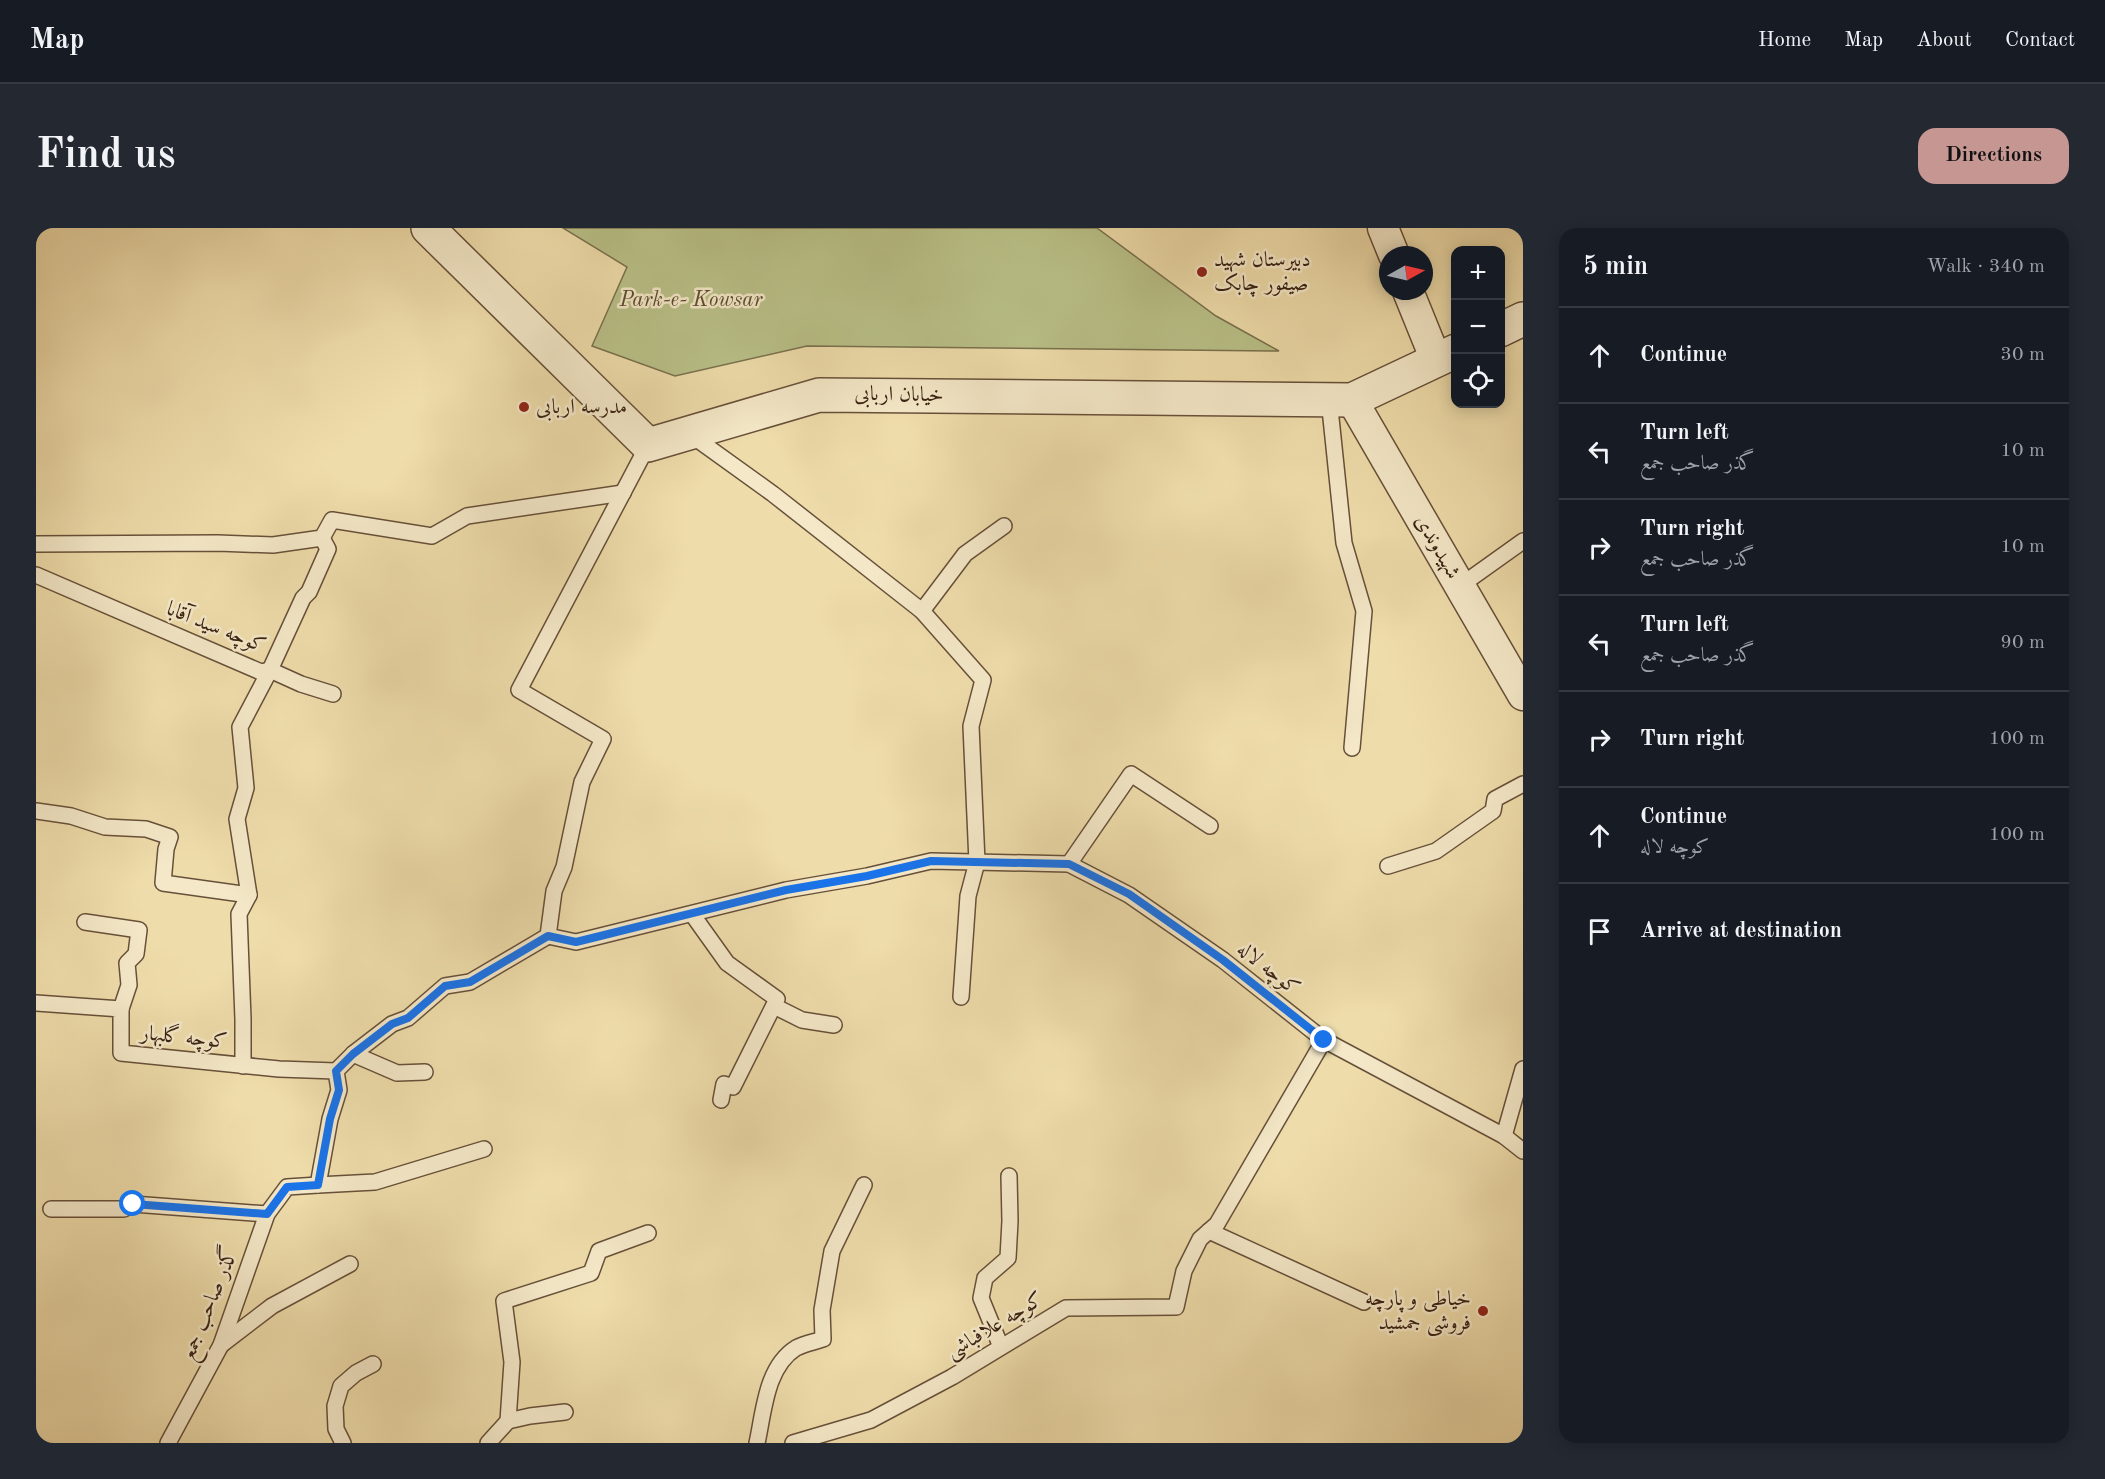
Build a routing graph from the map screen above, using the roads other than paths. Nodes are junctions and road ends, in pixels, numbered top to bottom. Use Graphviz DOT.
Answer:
graph roads {
  1 [pos="428,228"];
  2 [pos="1383,228"];
  3 [pos="1390,246"];
  4 [pos="1413,300"];
  5 [pos="1523,319"];
  6 [pos="1505,328"];
  7 [pos="1446,355"];
  8 [pos="1340,399"];
  9 [pos="688,433"];
  10 [pos="648,445"];
  11 [pos="623,493"];
  12 [pos="1004,526"];
  13 [pos="322,538"];
  14 [pos="1523,541"];
  15 [pos="36,544"];
  16 [pos="36,575"];
  17 [pos="1460,586"];
  18 [pos="922,611"];
  19 [pos="270,670"];
  20 [pos="333,694"];
  21 [pos="1523,695"];
  22 [pos="1352,748"];
  23 [pos="1523,784"];
  24 [pos="36,811"];
  25 [pos="1210,826"];
  26 [pos="977,862"];
  27 [pos="1069,864"];
  28 [pos="1388,866"];
  29 [pos="249,895"];
  30 [pos="692,914"];
  31 [pos="85,922"];
  32 [pos="548,936"];
  33 [pos="961,998"];
  34 [pos="36,1003"];
  35 [pos="774,1006"];
  36 [pos="121,1009"];
  37 [pos="834,1025"];
  38 [pos="1324,1040"];
  39 [pos="353,1054"];
  40 [pos="243,1066"];
  41 [pos="1523,1069"];
  42 [pos="336,1071"];
  43 [pos="425,1072"];
  44 [pos="721,1100"];
  45 [pos="1504,1136"];
  46 [pos="484,1149"];
  47 [pos="1523,1151"];
  48 [pos="1009,1176"];
  49 [pos="318,1185"];
  50 [pos="864,1185"];
  51 [pos="51,1209"];
  52 [pos="267,1214"];
  53 [pos="1209,1231"];
  54 [pos="648,1233"];
  55 [pos="350,1264"];
  56 [pos="1364,1302"];
  57 [pos="221,1345"];
  58 [pos="1000,1347"];
  59 [pos="373,1364"];
  60 [pos="565,1412"];
  61 [pos="508,1421"];
  62 [pos="168,1443"];
  63 [pos="343,1443"];
  64 [pos="489,1443"];
  65 [pos="757,1443"];
  66 [pos="793,1443"];
  1 -- 10 [label="street"];
  2 -- 3 [label="street"];
  4 -- 7 [label="street"];
  5 -- 6 [label="street"];
  7 -- 8 [label="street, خیابان اربابی"];
  8 -- 9 [label="street, خیابان اربابی"];
  8 -- 17 [label="street, شهیدوندی"];
  8 -- 22 [label="lane"];
  9 -- 10 [label="street, خیابان اربابی"];
  9 -- 18 [label="lane"];
  10 -- 11 [label="lane"];
  11 -- 13 [label="lane"];
  11 -- 32 [label="lane"];
  12 -- 18 [label="lane"];
  13 -- 15 [label="lane"];
  13 -- 19 [label="lane"];
  14 -- 17 [label="lane"];
  16 -- 19 [label="lane, کوچه سید آقابا"];
  17 -- 21 [label="street, شهیدوندی"];
  18 -- 26 [label="lane"];
  19 -- 20 [label="lane"];
  19 -- 29 [label="lane, کوچه سید آقابا"];
  23 -- 28 [label="lane"];
  24 -- 29 [label="lane"];
  25 -- 27 [label="lane"];
  26 -- 27 [label="lane, کوچه لاله"];
  26 -- 30 [label="lane, کوچه لاله"];
  26 -- 33 [label="lane"];
  27 -- 38 [label="lane, کوچه لاله"];
  29 -- 40 [label="lane, کوچه سید آقابا"];
  30 -- 32 [label="lane, کوچه لاله"];
  30 -- 35 [label="lane"];
  31 -- 36 [label="lane"];
  32 -- 39 [label="lane"];
  34 -- 36 [label="lane, کوچه گلبهار"];
  35 -- 37 [label="lane"];
  35 -- 44 [label="lane"];
  36 -- 40 [label="lane, کوچه گلبهار"];
  38 -- 45 [label="lane, کوچه لاله"];
  38 -- 53 [label="lane, کوچه علافباشی"];
  39 -- 42 [label="lane"];
  39 -- 43 [label="lane"];
  40 -- 42 [label="lane, کوچه گلبهار"];
  41 -- 45 [label="lane"];
  42 -- 49 [label="lane"];
  45 -- 47 [label="lane, کوچه لاله"];
  46 -- 49 [label="lane, گذر صاحب جمع"];
  48 -- 58 [label="lane"];
  49 -- 52 [label="lane, گذر صاحب جمع"];
  50 -- 65 [label="lane"];
  51 -- 52 [label="lane"];
  52 -- 57 [label="lane, گذر صاحب جمع"];
  53 -- 56 [label="lane"];
  53 -- 58 [label="lane, کوچه علافباشی"];
  54 -- 61 [label="lane"];
  55 -- 57 [label="lane"];
  57 -- 62 [label="lane, گذر صاحب جمع"];
  58 -- 66 [label="lane, کوچه علافباشی"];
  59 -- 63 [label="lane"];
  60 -- 61 [label="lane"];
  61 -- 64 [label="lane"];
}
